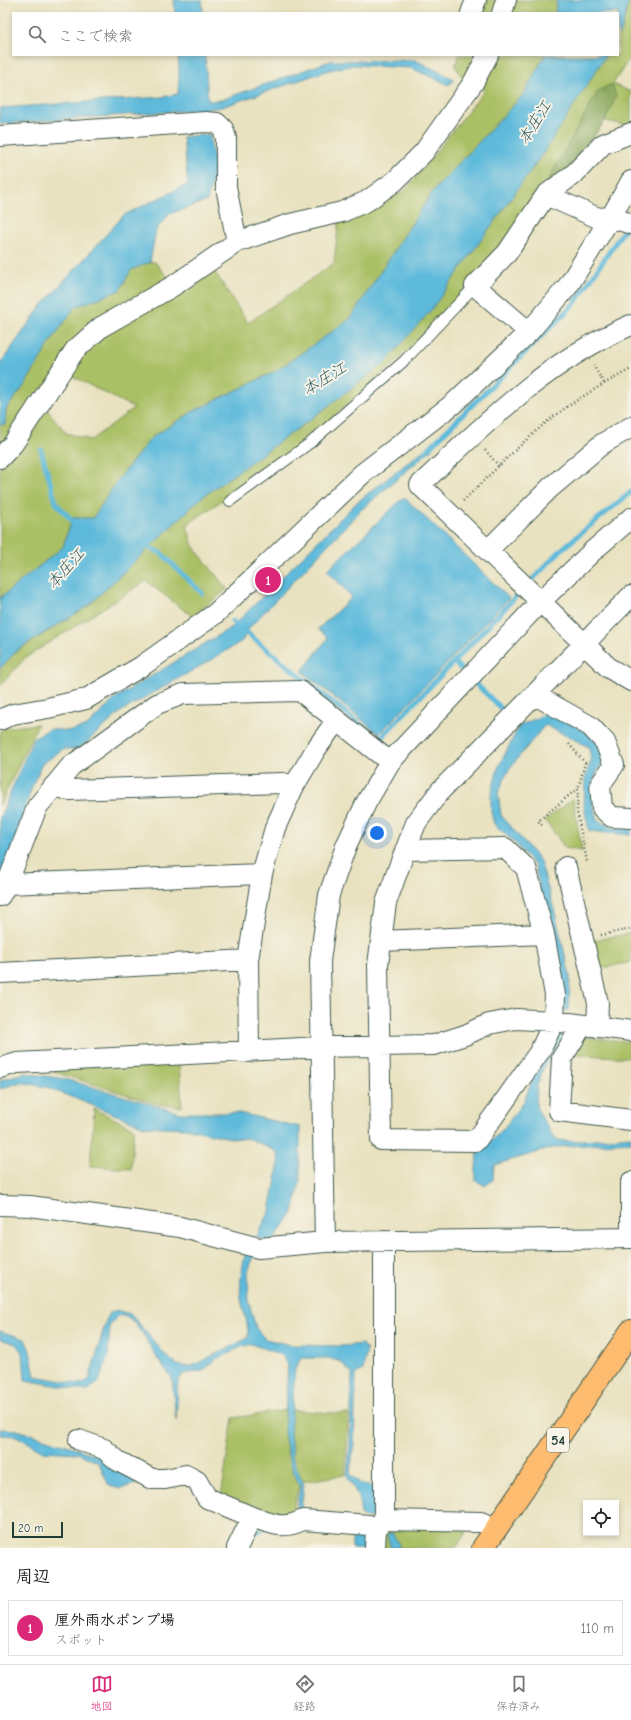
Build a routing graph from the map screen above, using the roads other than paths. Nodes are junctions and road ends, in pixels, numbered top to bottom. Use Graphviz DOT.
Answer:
graph roads {
  1 [pos="476,0"];
  2 [pos="506,0"];
  3 [pos="471,12"];
  4 [pos="502,12"];
  5 [pos="487,56"];
  6 [pos="631,133"];
  7 [pos="0,136"];
  8 [pos="631,181"];
  9 [pos="546,195"];
  10 [pos="621,221"];
  11 [pos="237,242"];
  12 [pos="475,286"];
  13 [pos="631,325"];
  14 [pos="529,332"];
  15 [pos="631,427"];
  16 [pos="0,458"];
  17 [pos="230,501"];
  18 [pos="631,518"];
  19 [pos="488,550"];
  20 [pos="530,591"];
  21 [pos="631,596"];
  22 [pos="584,644"];
  23 [pos="631,681"];
  24 [pos="534,695"];
  25 [pos="0,720"];
  26 [pos="336,721"];
  27 [pos="390,762"];
  28 [pos="54,786"];
  29 [pos="294,786"];
  30 [pos="631,818"];
  31 [pos="405,850"];
  32 [pos="566,867"];
  33 [pos="262,874"];
  34 [pos="4,890"];
  35 [pos="544,934"];
  36 [pos="381,941"];
  37 [pos="248,960"];
  38 [pos="0,973"];
  39 [pos="573,1024"];
  40 [pos="631,1031"];
  41 [pos="321,1047"];
  42 [pos="379,1047"];
  43 [pos="249,1052"];
  44 [pos="0,1068"];
  45 [pos="631,1120"];
  46 [pos="631,1182"];
  47 [pos="0,1205"];
  48 [pos="631,1238"];
  49 [pos="384,1241"];
  50 [pos="325,1242"];
  51 [pos="631,1331"];
  52 [pos="79,1440"];
  53 [pos="252,1517"];
  54 [pos="497,1528"];
  55 [pos="378,1532"];
  56 [pos="237,1548"];
  57 [pos="483,1548"];
  1 -- 3 [label="street"];
  2 -- 4 [label="street"];
  5 -- 11 [label="street"];
  6 -- 9 [label="street"];
  7 -- 11 [label="street"];
  8 -- 10 [label="street"];
  9 -- 10 [label="street"];
  9 -- 12 [label="street"];
  10 -- 14 [label="street"];
  11 -- 16 [label="street"];
  12 -- 14 [label="street"];
  12 -- 17 [label="lane"];
  13 -- 19 [label="street"];
  14 -- 25 [label="street"];
  15 -- 19 [label="street"];
  18 -- 20 [label="street"];
  19 -- 20 [label="street"];
  20 -- 22 [label="street"];
  20 -- 27 [label="street"];
  21 -- 22 [label="street"];
  22 -- 23 [label="street"];
  22 -- 24 [label="street"];
  24 -- 30 [label="street"];
  24 -- 31 [label="street"];
  26 -- 27 [label="street"];
  26 -- 28 [label="street"];
  26 -- 29 [label="street"];
  27 -- 41 [label="street"];
  28 -- 29 [label="street"];
  28 -- 34 [label="street"];
  29 -- 33 [label="street"];
  31 -- 35 [label="street"];
  31 -- 36 [label="street"];
  32 -- 39 [label="street"];
  33 -- 34 [label="street"];
  33 -- 37 [label="street"];
  35 -- 36 [label="street"];
  35 -- 39 [label="street"];
  36 -- 42 [label="street"];
  37 -- 38 [label="street"];
  37 -- 43 [label="street"];
  39 -- 40 [label="street"];
  39 -- 42 [label="street"];
  39 -- 42 [label="street"];
  39 -- 45 [label="street"];
  41 -- 42 [label="street"];
  41 -- 43 [label="street"];
  41 -- 50 [label="street"];
  43 -- 44 [label="street"];
  46 -- 48 [label="street"];
  47 -- 50 [label="street"];
  48 -- 49 [label="street"];
  49 -- 50 [label="street"];
  49 -- 55 [label="street"];
  51 -- 54 [label="main road, 54"];
  52 -- 53 [label="street"];
  53 -- 55 [label="street"];
  53 -- 56 [label="street"];
  54 -- 55 [label="street"];
  54 -- 57 [label="main road, 54"];
}
